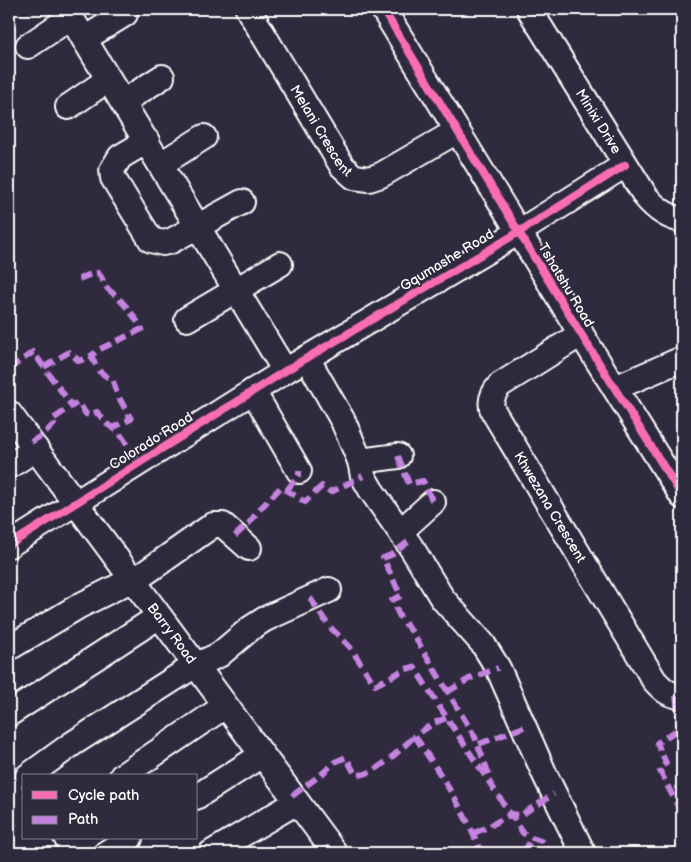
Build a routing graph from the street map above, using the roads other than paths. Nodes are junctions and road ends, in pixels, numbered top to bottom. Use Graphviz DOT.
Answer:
graph roads {
  1 [pos="248,9"];
  2 [pos="383,9"];
  3 [pos="529,9"];
  4 [pos="68,13"];
  5 [pos="125,14"];
  6 [pos="84,39"];
  7 [pos="28,46"];
  8 [pos="162,77"];
  9 [pos="109,79"];
  10 [pos="123,102"];
  11 [pos="68,107"];
  12 [pos="457,131"];
  13 [pos="204,137"];
  14 [pos="147,141"];
  15 [pos="161,164"];
  16 [pos="625,165"];
  17 [pos="242,202"];
  18 [pos="682,220"];
  19 [pos="198,226"];
  20 [pos="519,232"];
  21 [pos="280,264"];
  22 [pos="237,289"];
  23 [pos="187,319"];
  24 [pos="581,334"];
  25 [pos="307,358"];
  26 [pos="682,359"];
  27 [pos="285,370"];
  28 [pos="615,388"];
  29 [pos="253,391"];
  30 [pos="9,413"];
  31 [pos="36,449"];
  32 [pos="398,456"];
  33 [pos="360,461"];
  34 [pos="9,466"];
  35 [pos="298,471"];
  36 [pos="682,496"];
  37 [pos="433,502"];
  38 [pos="76,504"];
  39 [pos="401,531"];
  40 [pos="9,545"];
  41 [pos="249,548"];
  42 [pos="131,580"];
  43 [pos="329,590"];
  44 [pos="158,617"];
  45 [pos="9,648"];
  46 [pos="194,666"];
  47 [pos="682,696"];
  48 [pos="225,706"];
  49 [pos="9,714"];
  50 [pos="262,755"];
  51 [pos="31,774"];
  52 [pos="125,774"];
  53 [pos="13,788"];
  54 [pos="198,796"];
  55 [pos="296,802"];
  56 [pos="22,810"];
  57 [pos="22,836"];
  58 [pos="38,840"];
  59 [pos="127,840"];
  60 [pos="9,844"];
  61 [pos="45,853"];
  62 [pos="106,853"];
  63 [pos="211,853"];
  64 [pos="334,853"];
  65 [pos="583,853"];
  1 -- 12 [label="street, Melani Crescent"];
  2 -- 12 [label="street, Tshatshu Road"];
  3 -- 16 [label="street, Minixi Drive"];
  4 -- 6 [label="street"];
  4 -- 7 [label="street"];
  5 -- 6 [label="street"];
  6 -- 9 [label="street"];
  8 -- 10 [label="street"];
  9 -- 10 [label="street"];
  9 -- 11 [label="street"];
  10 -- 14 [label="street"];
  12 -- 20 [label="street, Tshatshu Road"];
  13 -- 15 [label="street"];
  14 -- 15 [label="street"];
  14 -- 19 [label="street"];
  15 -- 19 [label="street"];
  16 -- 18 [label="street, Minixi Drive"];
  16 -- 20 [label="street, Gqumashe Road"];
  17 -- 19 [label="street"];
  19 -- 22 [label="street"];
  20 -- 24 [label="street, Tshatshu Road"];
  20 -- 25 [label="street, Gqumashe Road"];
  21 -- 22 [label="street"];
  22 -- 23 [label="street"];
  22 -- 27 [label="street"];
  24 -- 28 [label="street, Tshatshu Road"];
  24 -- 47 [label="street, Khwezana Crescent"];
  25 -- 27 [label="street, Colorado Road"];
  25 -- 33 [label="street"];
  26 -- 28 [label="street"];
  27 -- 29 [label="street, Colorado Road"];
  28 -- 36 [label="street, Tshatshu Road"];
  29 -- 35 [label="street"];
  29 -- 38 [label="street, Colorado Road"];
  30 -- 31 [label="street, Barry Road"];
  31 -- 34 [label="street"];
  31 -- 38 [label="street, Barry Road"];
  32 -- 33 [label="street"];
  33 -- 39 [label="street"];
  37 -- 39 [label="street"];
  38 -- 40 [label="street, Colorado Road"];
  38 -- 42 [label="street, Barry Road"];
  39 -- 65 [label="street"];
  41 -- 42 [label="street"];
  42 -- 44 [label="street, Barry Road"];
  42 -- 45 [label="street"];
  43 -- 46 [label="street"];
  44 -- 46 [label="street, Barry Road"];
  44 -- 49 [label="street"];
  46 -- 48 [label="street, Barry Road"];
  46 -- 51 [label="street"];
  48 -- 50 [label="street, Barry Road"];
  48 -- 52 [label="street"];
  50 -- 54 [label="street"];
  50 -- 55 [label="street, Barry Road"];
  53 -- 56 [label="street"];
  55 -- 63 [label="street"];
  55 -- 64 [label="street, Barry Road"];
  57 -- 60 [label="street"];
  58 -- 61 [label="street"];
  59 -- 62 [label="street"];
}
